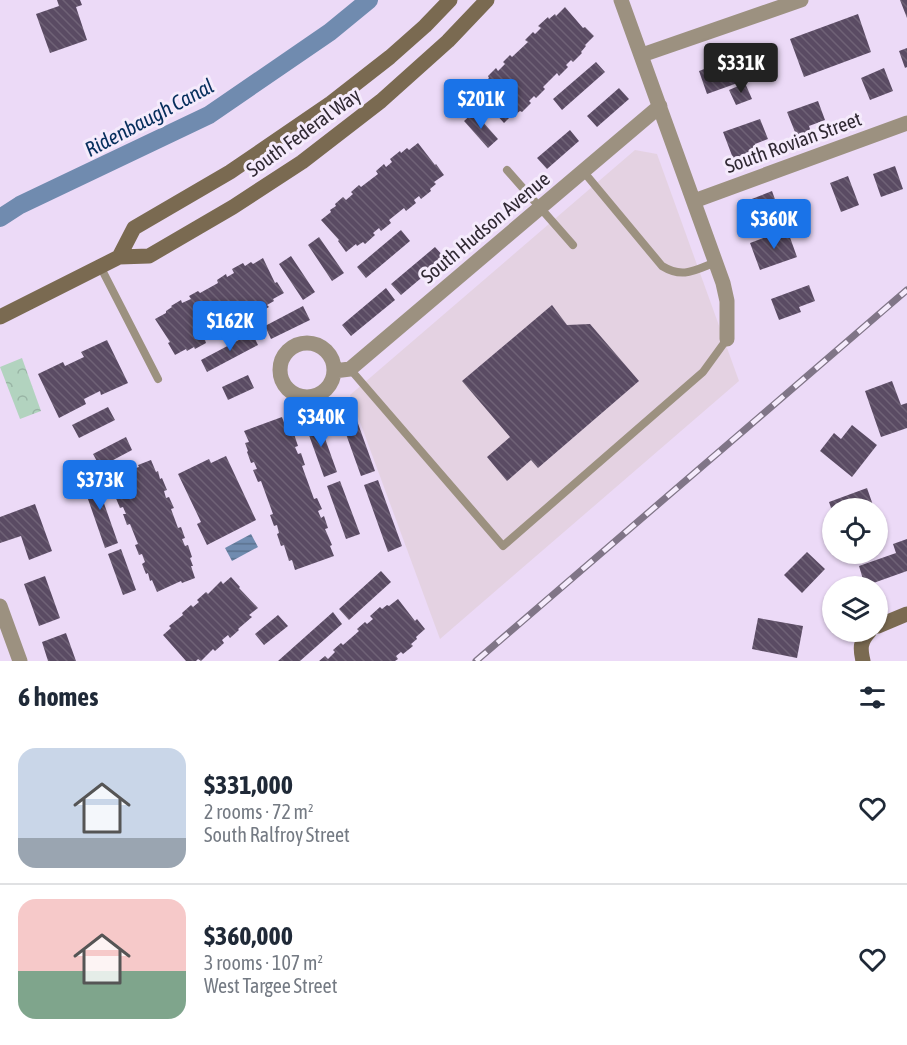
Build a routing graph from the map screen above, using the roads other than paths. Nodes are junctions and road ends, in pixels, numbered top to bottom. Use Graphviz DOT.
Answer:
graph roads {
  1 [pos="450,0"];
  2 [pos="487,0"];
  3 [pos="621,0"];
  4 [pos="801,0"];
  5 [pos="642,55"];
  6 [pos="660,106"];
  7 [pos="907,123"];
  8 [pos="507,170"];
  9 [pos="583,171"];
  10 [pos="694,201"];
  11 [pos="540,207"];
  12 [pos="573,245"];
  13 [pos="119,257"];
  14 [pos="716,262"];
  15 [pos="100,266"];
  16 [pos="0,317"];
  17 [pos="727,339"];
  18 [pos="342,370"];
  19 [pos="158,379"];
  20 [pos="0,606"];
  21 [pos="907,614"];
  22 [pos="888,622"];
  23 [pos="864,642"];
  24 [pos="20,661"];
  25 [pos="863,661"];
  1 -- 13 [label="main road, South Federal Way"];
  2 -- 13 [label="main road, South Federal Way"];
  3 -- 5 [label="street"];
  4 -- 5 [label="street"];
  5 -- 6 [label="street"];
  6 -- 9 [label="street, South Hudson Avenue"];
  6 -- 10 [label="street"];
  7 -- 10 [label="street, South Rovian Street"];
  8 -- 11 [label="lane"];
  9 -- 11 [label="street, South Hudson Avenue"];
  9 -- 14 [label="lane"];
  10 -- 14 [label="street"];
  11 -- 12 [label="lane"];
  11 -- 18 [label="street, South Hudson Avenue"];
  13 -- 15 [label="main road, South Federal Way"];
  14 -- 17 [label="street"];
  15 -- 16 [label="main road, South Federal Way"];
  15 -- 19 [label="lane"];
  17 -- 18 [label="lane"];
  20 -- 24 [label="street"];
  21 -- 22 [label="main road"];
  23 -- 25 [label="main road"];
}
